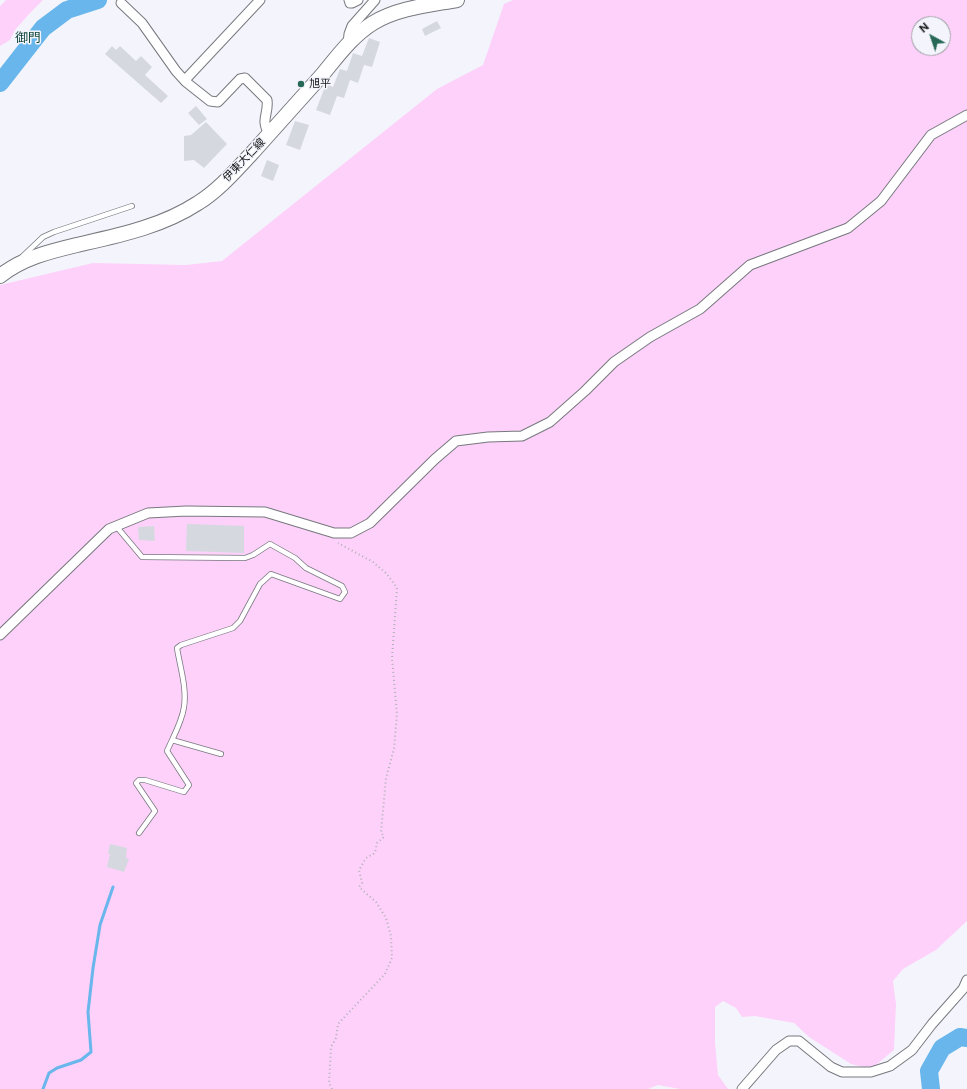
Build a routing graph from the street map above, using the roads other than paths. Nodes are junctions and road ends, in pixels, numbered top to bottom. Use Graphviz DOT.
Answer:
graph roads {
  1 [pos="260,0"];
  2 [pos="349,0"];
  3 [pos="358,0"];
  4 [pos="375,0"];
  5 [pos="457,0"];
  6 [pos="121,4"];
  7 [pos="348,44"];
  8 [pos="185,80"];
  9 [pos="967,115"];
  10 [pos="269,134"];
  11 [pos="132,206"];
  12 [pos="13,267"];
  13 [pos="0,276"];
  14 [pos="116,526"];
  15 [pos="0,635"];
  16 [pos="172,740"];
  17 [pos="221,754"];
  18 [pos="139,833"];
  19 [pos="967,980"];
  20 [pos="742,1089"];
  1 -- 8 [label="street"];
  2 -- 3 [label="street"];
  4 -- 7 [label="street"];
  5 -- 7 [label="main road, 伊東大仁線"];
  6 -- 8 [label="street"];
  7 -- 10 [label="main road, 伊東大仁線"];
  8 -- 10 [label="street"];
  9 -- 14 [label="street"];
  10 -- 12 [label="main road, 伊東大仁線"];
  11 -- 12 [label="lane"];
  12 -- 13 [label="main road, 伊東大仁線"];
  14 -- 15 [label="street"];
  14 -- 16 [label="lane"];
  16 -- 17 [label="lane"];
  16 -- 18 [label="lane"];
  19 -- 20 [label="street"];
}
